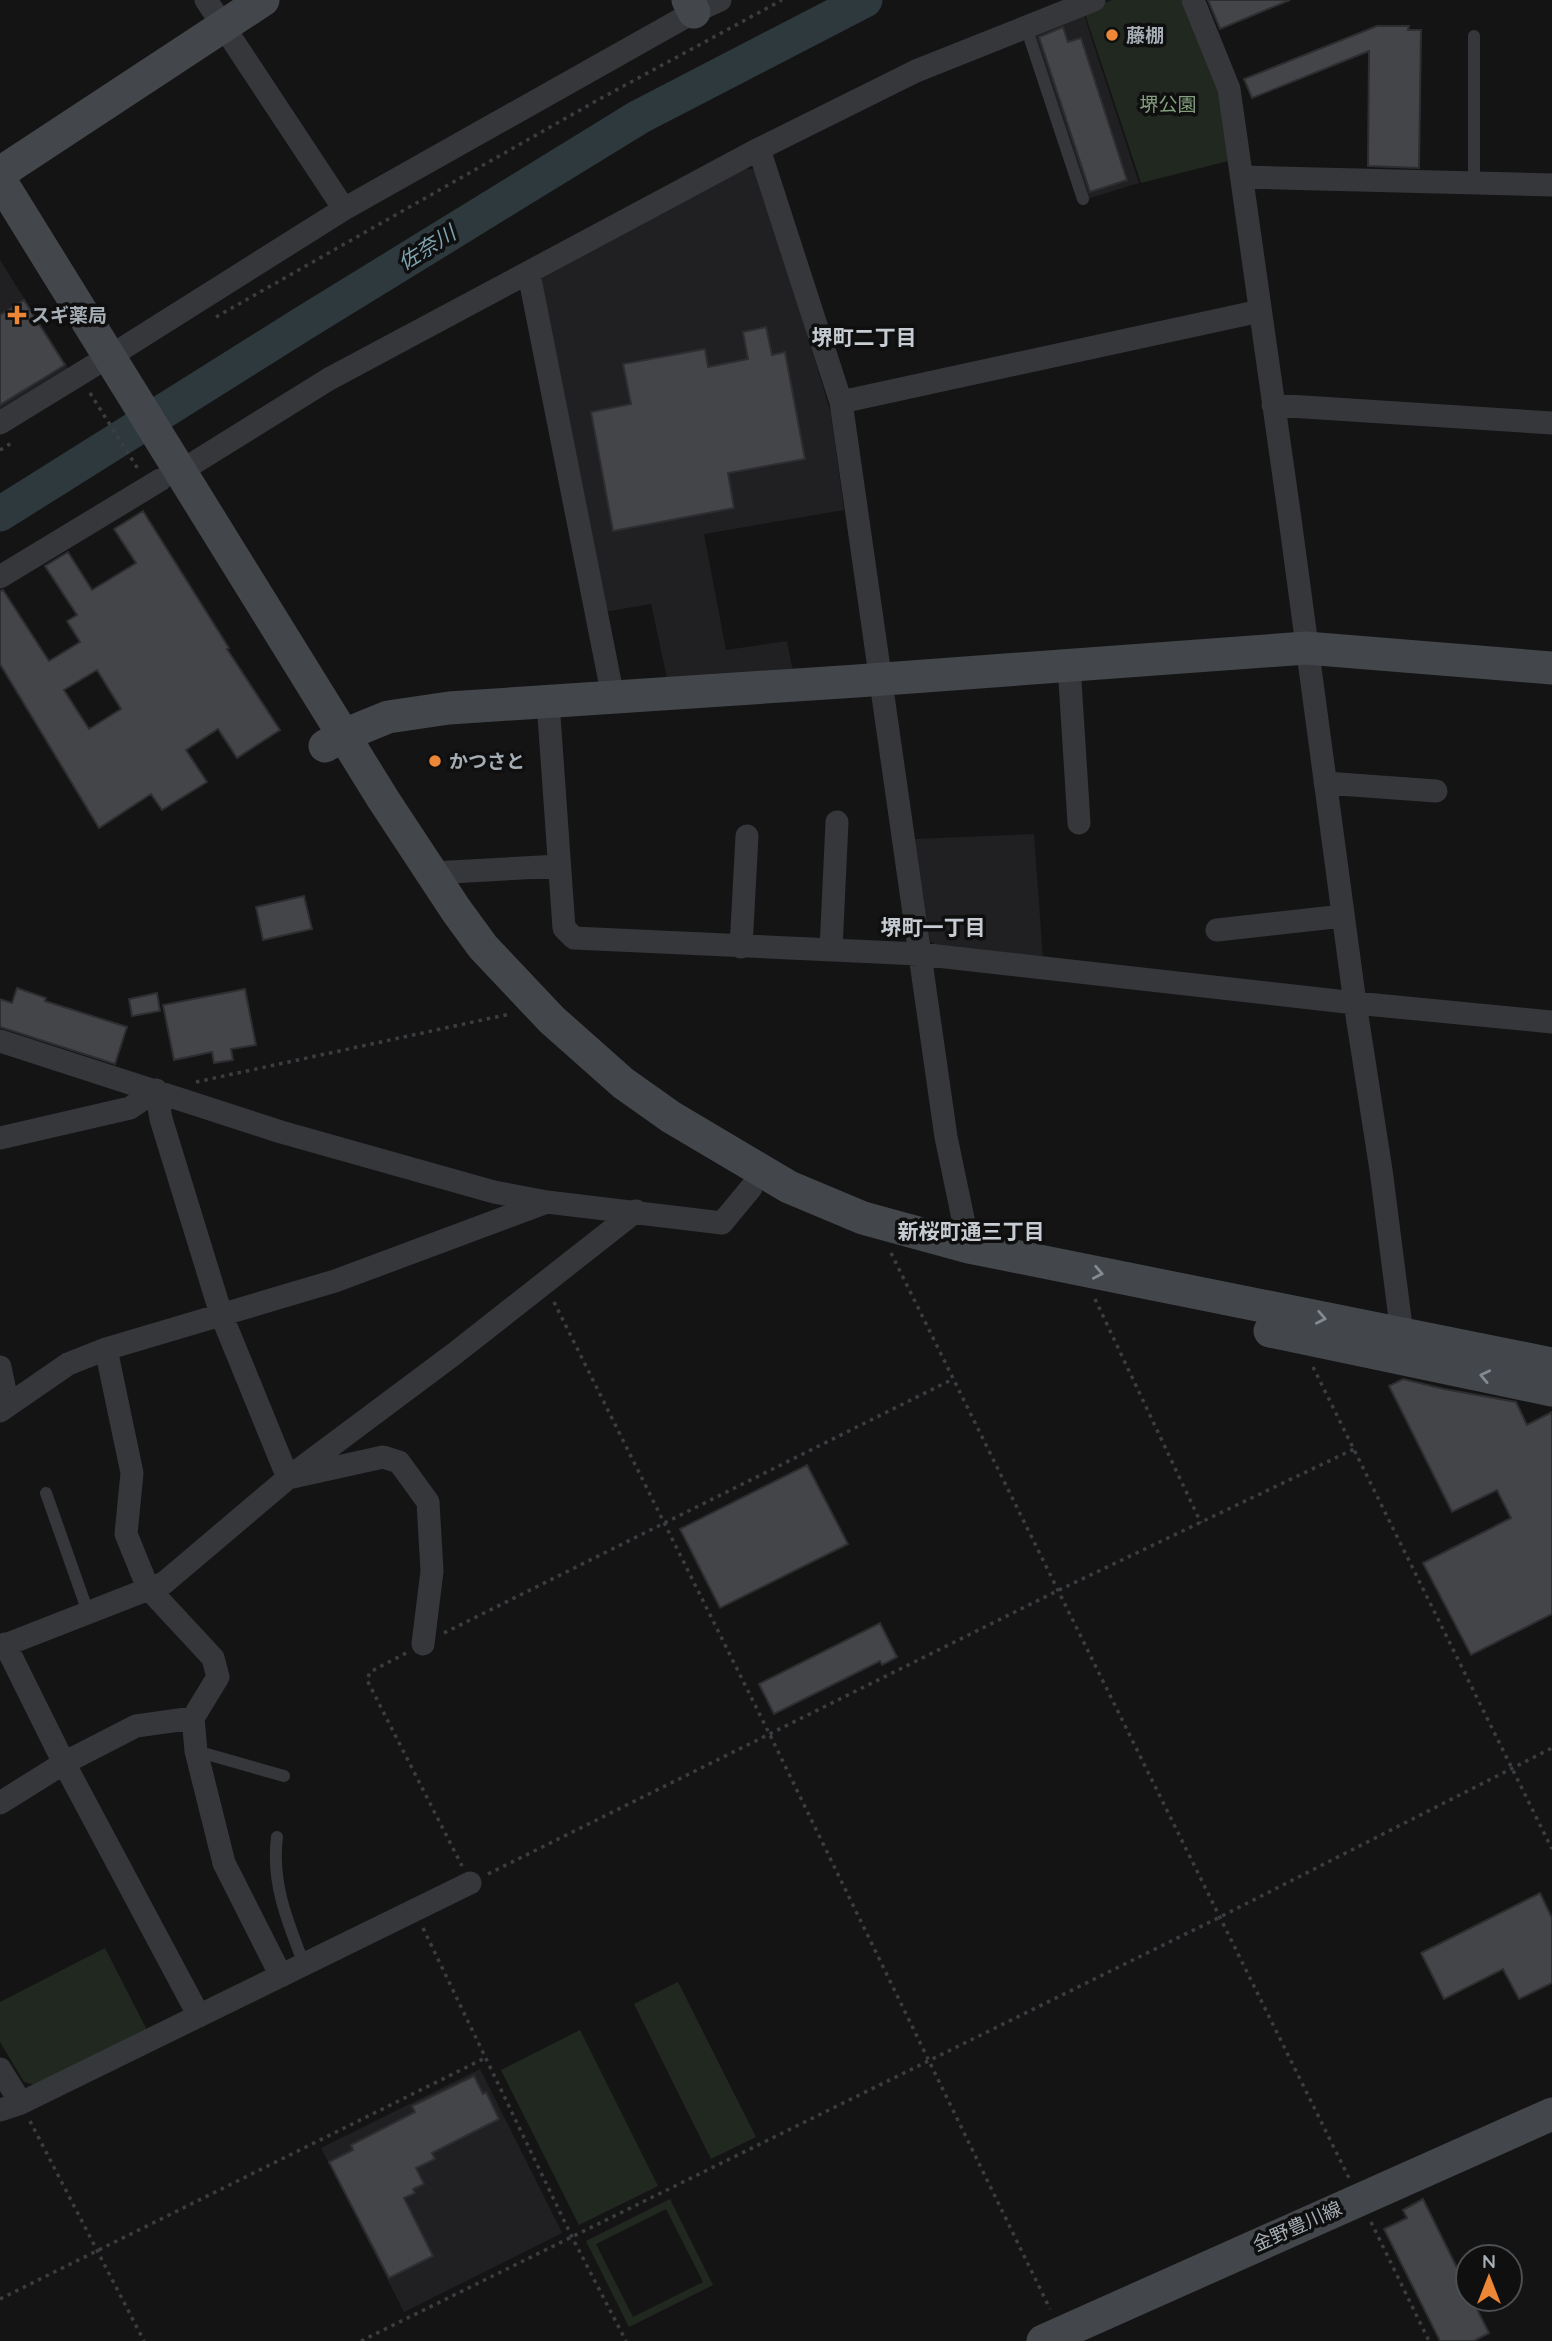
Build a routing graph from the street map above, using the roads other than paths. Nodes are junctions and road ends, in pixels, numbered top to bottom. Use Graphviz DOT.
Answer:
graph roads {
  1 [pos="263,0"];
  2 [pos="1094,0"];
  3 [pos="1193,0"];
  4 [pos="701,4"];
  5 [pos="214,13"];
  6 [pos="1026,27"];
  7 [pos="1474,36"];
  8 [pos="758,149"];
  9 [pos="0,173"];
  10 [pos="1242,177"];
  11 [pos="0,180"];
  12 [pos="1474,184"];
  13 [pos="1552,185"];
  14 [pos="1083,199"];
  15 [pos="344,209"];
  16 [pos="0,216"];
  17 [pos="529,274"];
  18 [pos="1260,311"];
  19 [pos="103,375"];
  20 [pos="841,402"];
  21 [pos="1273,405"];
  22 [pos="0,423"];
  23 [pos="1552,423"];
  24 [pos="162,471"];
  25 [pos="0,577"];
  26 [pos="1306,648"];
  27 [pos="1069,665"];
  28 [pos="1552,668"];
  29 [pos="880,679"];
  30 [pos="612,697"];
  31 [pos="548,702"];
  32 [pos="334,741"];
  33 [pos="1325,783"];
  34 [pos="1436,791"];
  35 [pos="836,822"];
  36 [pos="1079,823"];
  37 [pos="747,836"];
  38 [pos="559,866"];
  39 [pos="432,873"];
  40 [pos="1343,916"];
  41 [pos="1217,930"];
  42 [pos="741,947"];
  43 [pos="831,949"];
  44 [pos="919,954"];
  45 [pos="1354,1003"];
  46 [pos="1552,1022"];
  47 [pos="0,1041"];
  48 [pos="156,1090"];
  49 [pos="0,1138"];
  50 [pos="751,1188"];
  51 [pos="547,1202"];
  52 [pos="636,1211"];
  53 [pos="969,1247"];
  54 [pos="221,1314"];
  55 [pos="1402,1334"];
  56 [pos="106,1349"];
  57 [pos="1552,1364"];
  58 [pos="0,1367"];
  59 [pos="1552,1390"];
  60 [pos="4,1408"];
  61 [pos="288,1478"];
  62 [pos="46,1493"];
  63 [pos="148,1588"];
  64 [pos="88,1612"];
  65 [pos="423,1644"];
  66 [pos="2,1646"];
  67 [pos="193,1718"];
  68 [pos="196,1751"];
  69 [pos="64,1763"];
  70 [pos="284,1776"];
  71 [pos="0,1803"];
  72 [pos="277,1837"];
  73 [pos="470,1882"];
  74 [pos="304,1964"];
  75 [pos="281,1976"];
  76 [pos="199,2016"];
  77 [pos="0,2069"];
  78 [pos="11,2107"];
  79 [pos="1552,2114"];
  80 [pos="1053,2337"];
  1 -- 5 [label="street"];
  2 -- 6 [label="street"];
  3 -- 10 [label="street"];
  4 -- 15 [label="street"];
  5 -- 9 [label="street"];
  5 -- 15 [label="street"];
  6 -- 8 [label="street"];
  6 -- 14 [label="lane"];
  7 -- 12 [label="lane"];
  8 -- 17 [label="street"];
  8 -- 20 [label="street"];
  10 -- 12 [label="street"];
  10 -- 18 [label="street"];
  11 -- 19 [label="street"];
  12 -- 13 [label="street"];
  15 -- 19 [label="street"];
  16 -- 19 [label="street"];
  17 -- 24 [label="street"];
  17 -- 30 [label="street"];
  18 -- 20 [label="street"];
  18 -- 21 [label="street"];
  19 -- 22 [label="street"];
  19 -- 24 [label="street"];
  20 -- 29 [label="street"];
  21 -- 23 [label="street"];
  21 -- 26 [label="street"];
  24 -- 25 [label="street"];
  24 -- 32 [label="street"];
  26 -- 27 [label="street"];
  26 -- 28 [label="street"];
  26 -- 33 [label="street"];
  27 -- 29 [label="street"];
  27 -- 36 [label="street"];
  29 -- 30 [label="street"];
  29 -- 44 [label="street"];
  30 -- 31 [label="street"];
  31 -- 32 [label="street"];
  31 -- 38 [label="street"];
  32 -- 39 [label="street"];
  32 -- 50 [label="street"];
  33 -- 34 [label="street"];
  33 -- 40 [label="street"];
  35 -- 43 [label="street"];
  37 -- 42 [label="street"];
  38 -- 39 [label="street"];
  38 -- 42 [label="street"];
  39 -- 53 [label="street"];
  40 -- 41 [label="street"];
  40 -- 45 [label="street"];
  42 -- 43 [label="street"];
  43 -- 44 [label="street"];
  44 -- 45 [label="street"];
  44 -- 53 [label="street"];
  45 -- 46 [label="street"];
  45 -- 55 [label="street"];
  47 -- 48 [label="street"];
  48 -- 49 [label="street"];
  48 -- 51 [label="street"];
  48 -- 54 [label="street"];
  50 -- 52 [label="street"];
  59 -- 50 [label="street, one-way"];
  51 -- 52 [label="street"];
  51 -- 54 [label="street"];
  52 -- 61 [label="street"];
  53 -- 55 [label="street, one-way"];
  54 -- 56 [label="street"];
  54 -- 61 [label="street"];
  55 -- 57 [label="street"];
  56 -- 60 [label="street"];
  56 -- 63 [label="street"];
  58 -- 60 [label="street"];
  61 -- 63 [label="street"];
  61 -- 65 [label="street"];
  62 -- 64 [label="lane"];
  63 -- 64 [label="street"];
  63 -- 67 [label="street"];
  64 -- 66 [label="street"];
  66 -- 69 [label="street"];
  67 -- 68 [label="street"];
  67 -- 69 [label="street"];
  68 -- 70 [label="lane"];
  68 -- 75 [label="street"];
  69 -- 71 [label="street"];
  69 -- 76 [label="street"];
  72 -- 74 [label="lane"];
  73 -- 74 [label="street"];
  74 -- 75 [label="street"];
  75 -- 76 [label="street"];
  76 -- 78 [label="street"];
  77 -- 78 [label="street"];
  79 -- 80 [label="street, 金野豊川線"];
}
